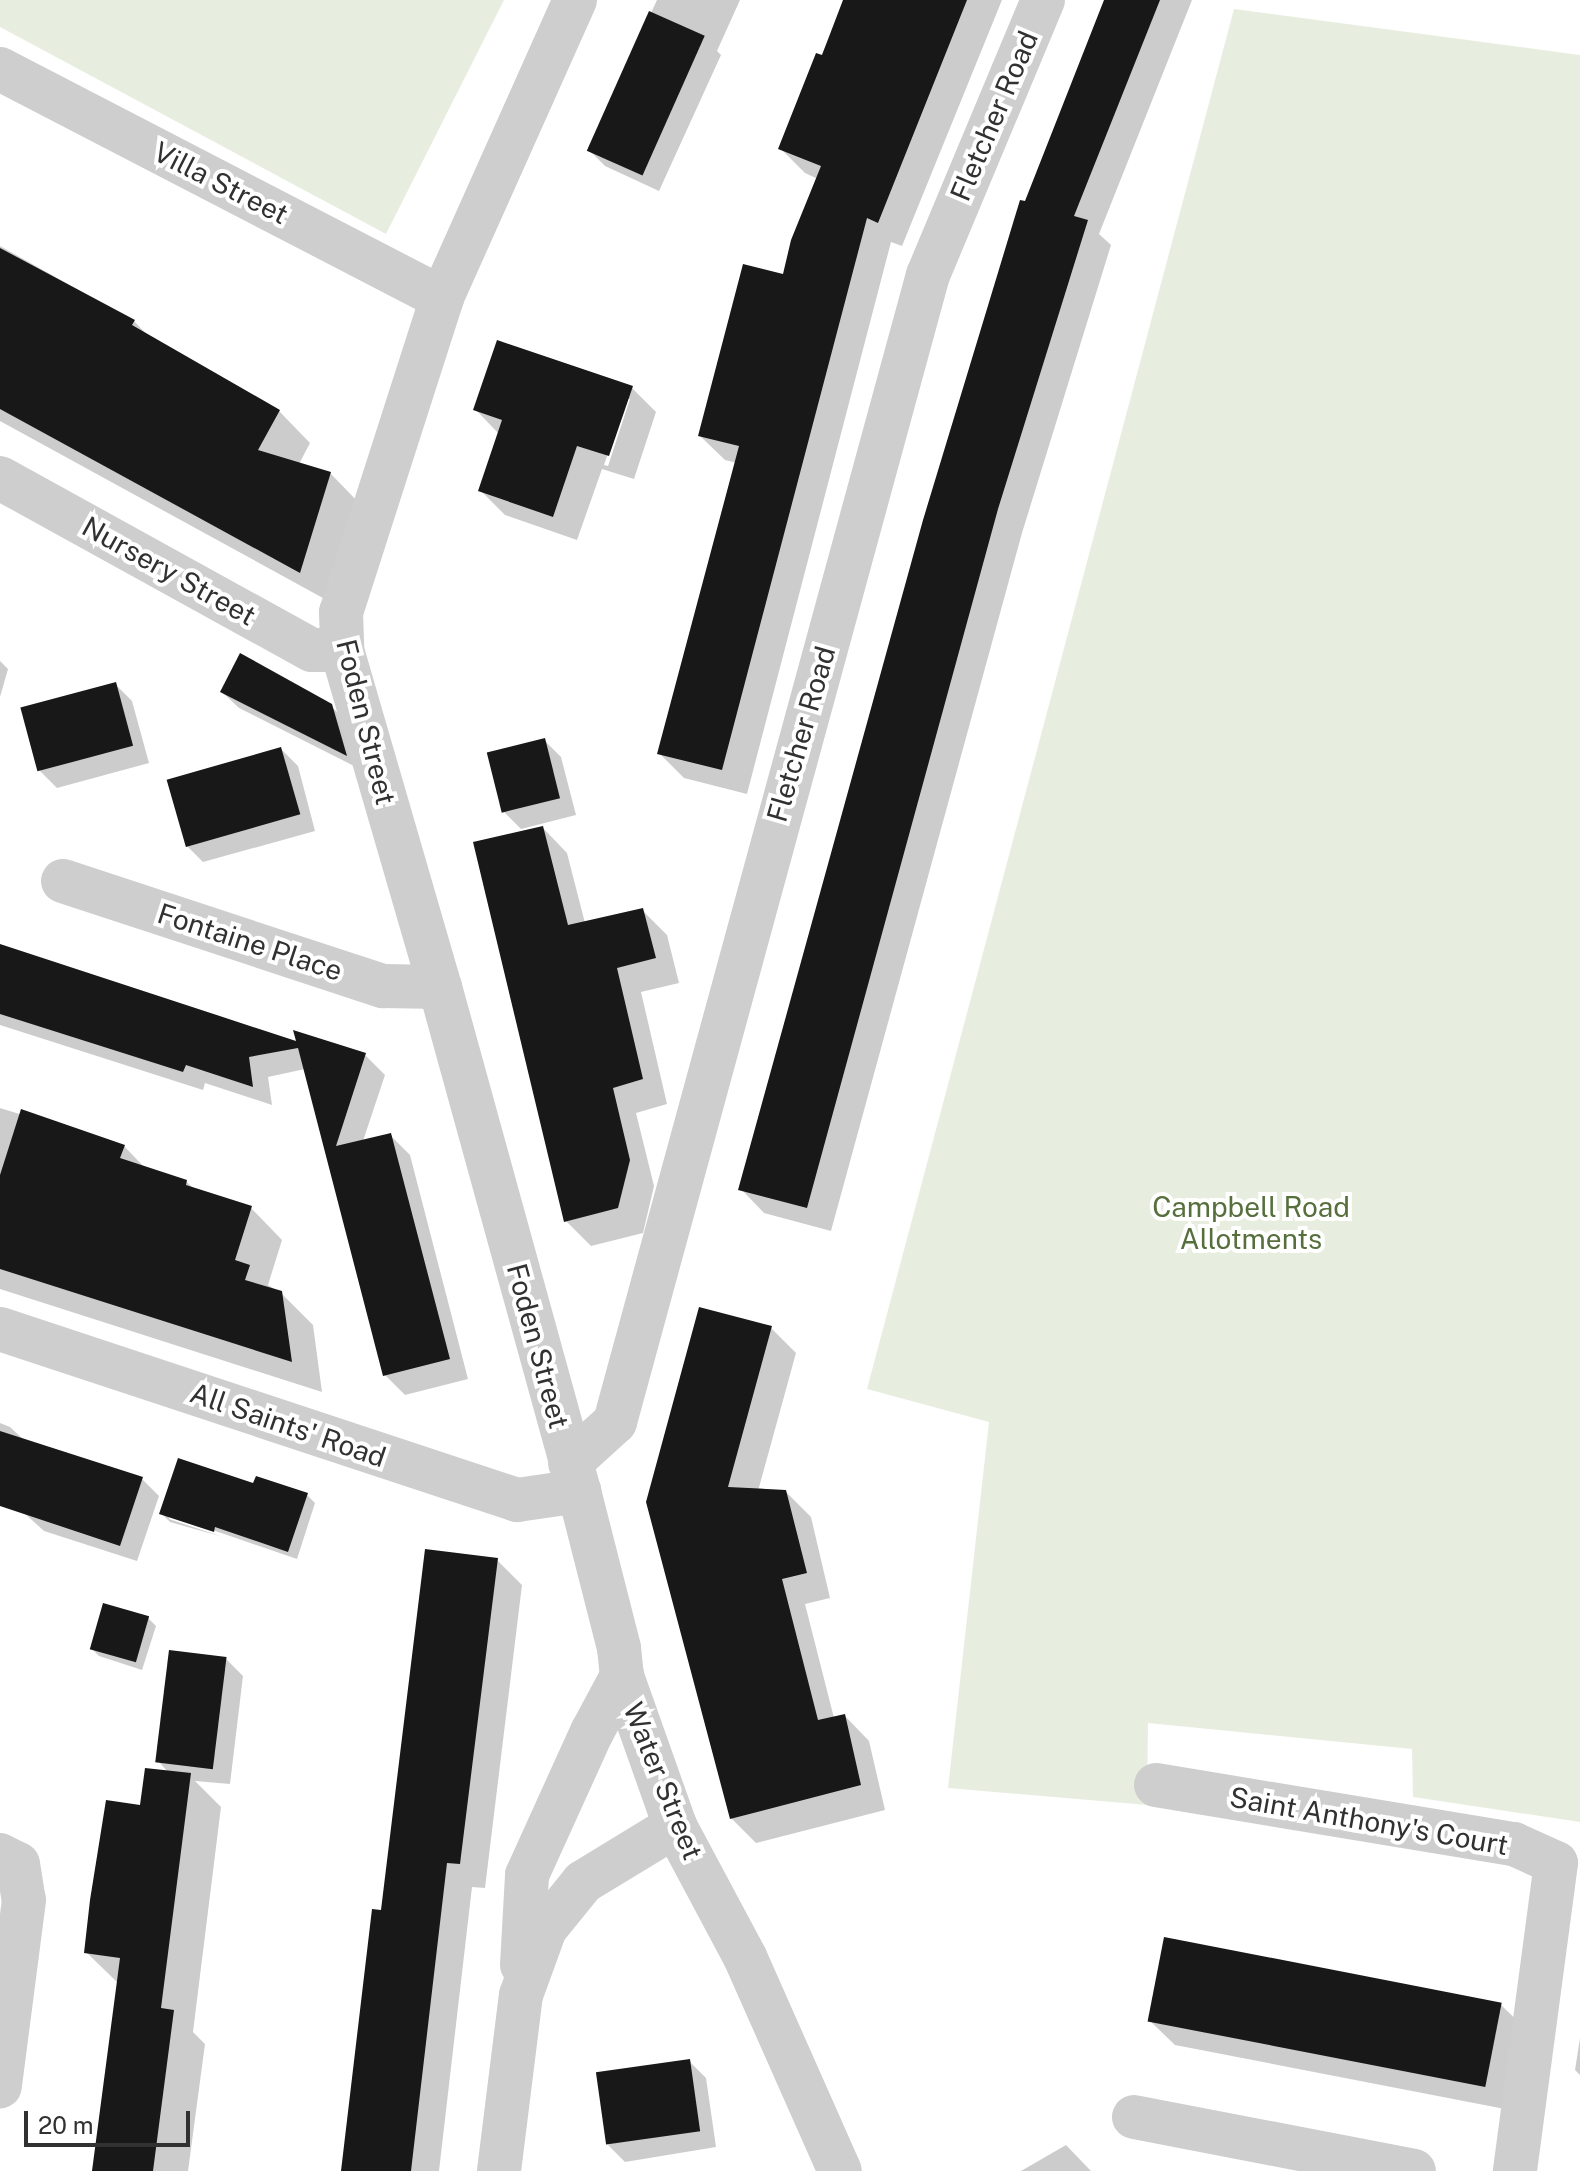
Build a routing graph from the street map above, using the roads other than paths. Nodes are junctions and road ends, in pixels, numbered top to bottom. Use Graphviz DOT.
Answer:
graph roads {
  1 [pos="575,0"];
  2 [pos="1043,0"];
  3 [pos="0,69"];
  4 [pos="442,298"];
  5 [pos="0,478"];
  6 [pos="342,650"];
  7 [pos="63,881"];
  8 [pos="440,987"];
  9 [pos="0,1329"];
  10 [pos="575,1477"];
  11 [pos="622,1676"];
  12 [pos="1156,1785"];
  13 [pos="675,1826"];
  14 [pos="9,1860"];
  15 [pos="521,1995"];
  16 [pos="0,2086"];
  17 [pos="1134,2117"];
  18 [pos="499,2171"];
  19 [pos="840,2171"];
  20 [pos="1414,2171"];
  21 [pos="1515,2171"];
  1 -- 4 [label="street, Foden Street"];
  2 -- 10 [label="street, Fletcher Road"];
  3 -- 4 [label="street, Villa Street"];
  4 -- 6 [label="street, Foden Street"];
  5 -- 6 [label="street, Nursery Street"];
  6 -- 8 [label="street, Foden Street"];
  7 -- 8 [label="street, Fontaine Place"];
  8 -- 10 [label="street, Foden Street"];
  9 -- 10 [label="street, All Saints' Road"];
  10 -- 11 [label="street, Water Street"];
  11 -- 13 [label="street, Water Street"];
  11 -- 15 [label="street"];
  12 -- 21 [label="street, Saint Anthony's Court"];
  13 -- 15 [label="street"];
  13 -- 19 [label="street, Water Street"];
  14 -- 16 [label="street"];
  15 -- 18 [label="street"];
  17 -- 20 [label="street"];
}
